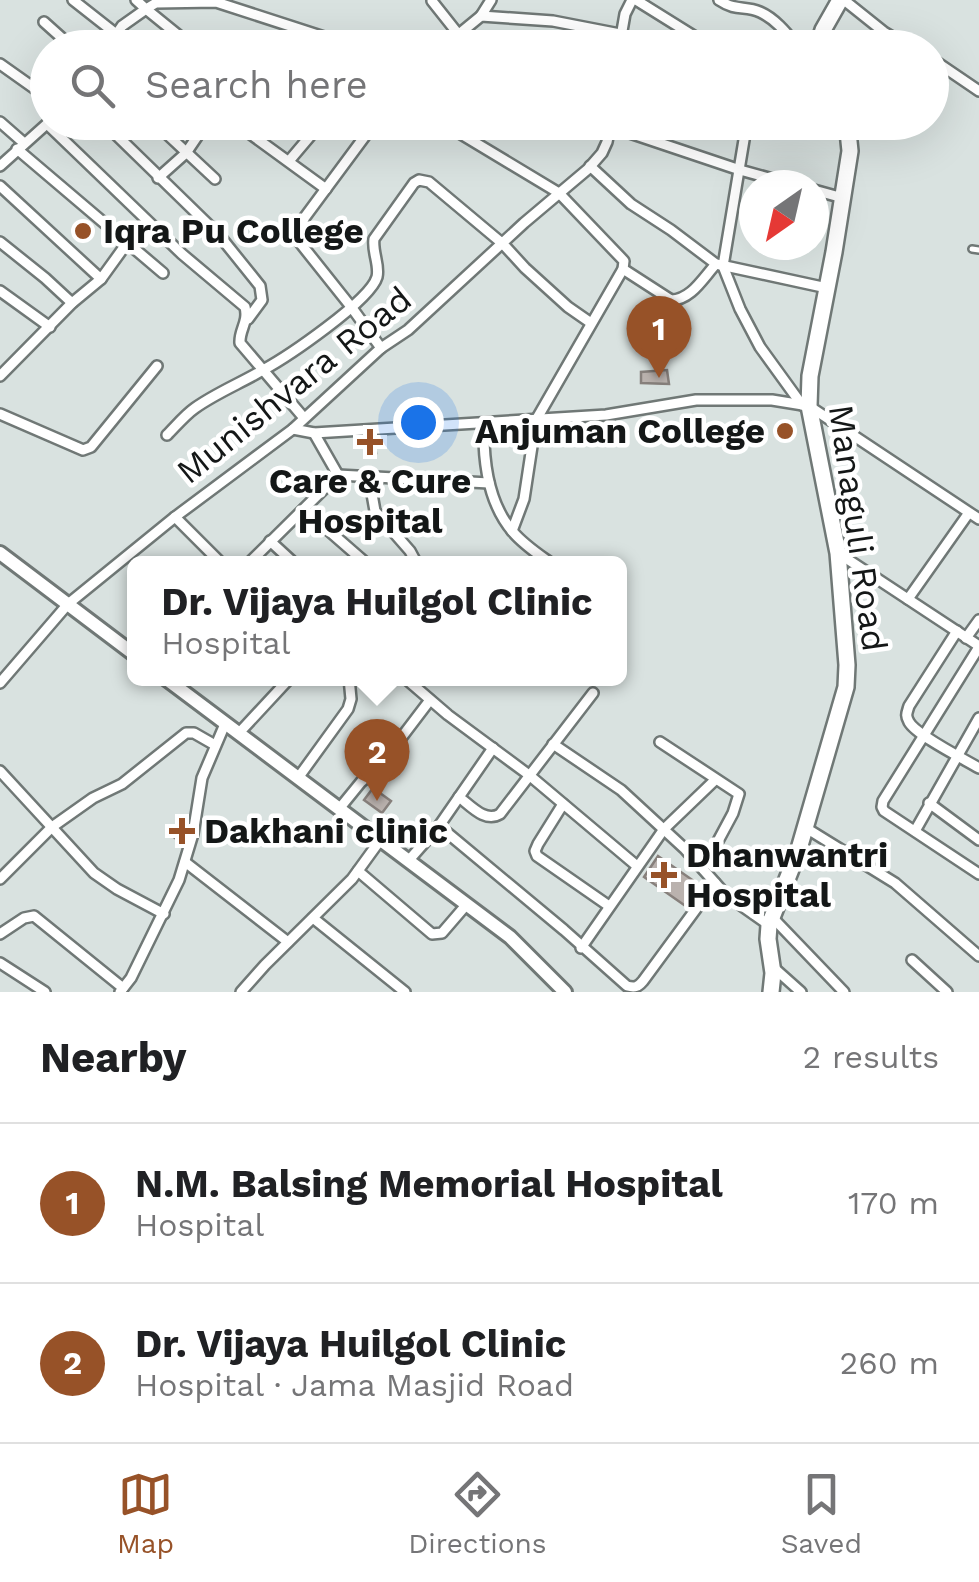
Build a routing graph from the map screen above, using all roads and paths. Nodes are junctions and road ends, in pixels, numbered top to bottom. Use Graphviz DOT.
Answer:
graph roads {
  1 [pos="73,0"];
  2 [pos="136,0"];
  3 [pos="432,0"];
  4 [pos="490,0"];
  5 [pos="634,0"];
  6 [pos="719,0"];
  7 [pos="760,0"];
  8 [pos="842,0"];
  9 [pos="156,1"];
  10 [pos="146,9"];
  11 [pos="750,9"];
  12 [pos="481,16"];
  13 [pos="44,22"];
  14 [pos="53,30"];
  15 [pos="111,30"];
  16 [pos="119,30"];
  17 [pos="172,30"];
  18 [pos="304,30"];
  19 [pos="455,30"];
  20 [pos="465,30"];
  21 [pos="600,30"];
  22 [pos="622,30"];
  23 [pos="683,30"];
  24 [pos="783,30"];
  25 [pos="823,30"];
  26 [pos="881,30"];
  27 [pos="0,64"];
  28 [pos="949,71"];
  29 [pos="30,85"];
  30 [pos="979,91"];
  31 [pos="0,122"];
  32 [pos="30,138"];
  33 [pos="65,140"];
  34 [pos="121,140"];
  35 [pos="173,140"];
  36 [pos="195,140"];
  37 [pos="259,140"];
  38 [pos="307,140"];
  39 [pos="363,140"];
  40 [pos="470,140"];
  41 [pos="606,140"];
  42 [pos="654,140"];
  43 [pos="744,140"];
  44 [pos="849,140"];
  45 [pos="21,146"];
  46 [pos="186,153"];
  47 [pos="289,161"];
  48 [pos="0,166"];
  49 [pos="590,166"];
  50 [pos="740,170"];
  51 [pos="739,175"];
  52 [pos="158,178"];
  53 [pos="215,179"];
  54 [pos="0,186"];
  55 [pos="326,188"];
  56 [pos="558,194"];
  57 [pos="829,194"];
  58 [pos="844,198"];
  59 [pos="0,242"];
  60 [pos="127,243"];
  61 [pos="504,244"];
  62 [pos="719,265"];
  63 [pos="623,269"];
  64 [pos="164,273"];
  65 [pos="101,279"];
  66 [pos="827,288"];
  67 [pos="0,291"];
  68 [pos="72,304"];
  69 [pos="352,308"];
  70 [pos="247,321"];
  71 [pos="591,323"];
  72 [pos="50,327"];
  73 [pos="381,348"];
  74 [pos="157,366"];
  75 [pos="264,370"];
  76 [pos="0,376"];
  77 [pos="805,405"];
  78 [pos="0,414"];
  79 [pos="304,418"];
  80 [pos="536,420"];
  81 [pos="484,424"];
  82 [pos="293,430"];
  83 [pos="314,432"];
  84 [pos="167,435"];
  85 [pos="338,475"];
  86 [pos="369,476"];
  87 [pos="490,483"];
  88 [pos="304,508"];
  89 [pos="968,514"];
  90 [pos="176,517"];
  91 [pos="979,520"];
  92 [pos="512,531"];
  93 [pos="270,541"];
  94 [pos="838,552"];
  95 [pos="0,553"];
  96 [pos="127,556"];
  97 [pos="128,556"];
  98 [pos="214,556"];
  99 [pos="256,556"];
  100 [pos="286,556"];
  101 [pos="358,556"];
  102 [pos="412,556"];
  103 [pos="542,556"];
  104 [pos="908,599"];
  105 [pos="68,604"];
  106 [pos="979,620"];
  107 [pos="962,634"];
  108 [pos="979,647"];
  109 [pos="127,650"];
  110 [pos="0,682"];
  111 [pos="175,686"];
  112 [pos="283,686"];
  113 [pos="350,686"];
  114 [pos="414,686"];
  115 [pos="592,693"];
  116 [pos="430,700"];
  117 [pos="979,718"];
  118 [pos="224,724"];
  119 [pos="238,734"];
  120 [pos="924,735"];
  121 [pos="660,742"];
  122 [pos="552,744"];
  123 [pos="215,745"];
  124 [pos="493,748"];
  125 [pos="957,755"];
  126 [pos="979,768"];
  127 [pos="0,771"];
  128 [pos="528,775"];
  129 [pos="298,778"];
  130 [pos="715,780"];
  131 [pos="459,797"];
  132 [pos="929,803"];
  133 [pos="563,804"];
  134 [pos="339,808"];
  135 [pos="439,826"];
  136 [pos="52,827"];
  137 [pos="806,828"];
  138 [pos="664,829"];
  139 [pos="915,831"];
  140 [pos="978,837"];
  141 [pos="380,838"];
  142 [pos="409,860"];
  143 [pos="185,862"];
  144 [pos="637,866"];
  145 [pos="703,870"];
  146 [pos="358,871"];
  147 [pos="979,874"];
  148 [pos="0,879"];
  149 [pos="715,884"];
  150 [pos="467,904"];
  151 [pos="610,906"];
  152 [pos="164,914"];
  153 [pos="313,918"];
  154 [pos="770,921"];
  155 [pos="0,934"];
  156 [pos="288,942"];
  157 [pos="581,948"];
  158 [pos="979,956"];
  159 [pos="912,960"];
  160 [pos="0,963"];
  161 [pos="772,965"];
  162 [pos="122,990"];
  163 [pos="45,992"];
  164 [pos="240,992"];
  165 [pos="405,992"];
  166 [pos="566,992"];
  167 [pos="771,992"];
  168 [pos="801,992"];
  169 [pos="844,992"];
  170 [pos="947,992"];
  1 -- 15 [label="street"];
  2 -- 10 [label="street"];
  3 -- 19 [label="street"];
  4 -- 12 [label="street"];
  5 -- 22 [label="street"];
  5 -- 23 [label="street"];
  6 -- 11 [label="street"];
  7 -- 11 [label="street"];
  8 -- 25 [label="main road"];
  8 -- 26 [label="street"];
  9 -- 10 [label="street"];
  9 -- 18 [label="street"];
  10 -- 16 [label="street"];
  10 -- 17 [label="street"];
  11 -- 24 [label="street"];
  12 -- 20 [label="street"];
  12 -- 21 [label="street"];
  13 -- 14 [label="street"];
  27 -- 29 [label="street"];
  28 -- 30 [label="street"];
  31 -- 45 [label="street"];
  32 -- 45 [label="street"];
  33 -- 70 [label="street"];
  34 -- 52 [label="street"];
  35 -- 46 [label="street"];
  36 -- 46 [label="street"];
  37 -- 47 [label="street"];
  38 -- 47 [label="street"];
  39 -- 55 [label="street"];
  40 -- 56 [label="street"];
  41 -- 49 [label="street, Munishvara Road"];
  42 -- 50 [label="street"];
  43 -- 50 [label="street"];
  44 -- 58 [label="main road, Managuli Road"];
  45 -- 48 [label="street"];
  45 -- 60 [label="street"];
  46 -- 52 [label="street"];
  46 -- 53 [label="street"];
  47 -- 55 [label="street"];
  49 -- 56 [label="street, Munishvara Road"];
  49 -- 62 [label="street"];
  51 -- 62 [label="street"];
  52 -- 70 [label="street"];
  54 -- 65 [label="street"];
  55 -- 69 [label="street"];
  56 -- 61 [label="street, Munishvara Road"];
  56 -- 63 [label="street"];
  57 -- 58 [label="street"];
  58 -- 66 [label="main road, Managuli Road"];
  59 -- 68 [label="street"];
  60 -- 64 [label="street"];
  60 -- 65 [label="street"];
  61 -- 69 [label="street"];
  61 -- 71 [label="street"];
  61 -- 73 [label="street, Munishvara Road"];
  62 -- 63 [label="street"];
  62 -- 66 [label="street"];
  62 -- 77 [label="street"];
  63 -- 71 [label="street"];
  65 -- 68 [label="street"];
  66 -- 77 [label="main road, Managuli Road"];
  67 -- 72 [label="street"];
  68 -- 72 [label="street"];
  69 -- 73 [label="street"];
  69 -- 75 [label="street"];
  70 -- 75 [label="street"];
  71 -- 80 [label="street"];
  72 -- 76 [label="street"];
  73 -- 79 [label="street, Munishvara Road"];
  74 -- 78 [label="street"];
  75 -- 79 [label="street"];
  75 -- 84 [label="street"];
  77 -- 80 [label="street"];
  77 -- 89 [label="street"];
  77 -- 94 [label="main road, Managuli Road"];
  79 -- 82 [label="street, Munishvara Road"];
  80 -- 81 [label="street"];
  80 -- 92 [label="street"];
  81 -- 83 [label="street"];
  81 -- 87 [label="street"];
  82 -- 83 [label="street"];
  82 -- 90 [label="street, Munishvara Road"];
  83 -- 85 [label="street"];
  85 -- 86 [label="street"];
  85 -- 88 [label="street"];
  86 -- 87 [label="street"];
  86 -- 102 [label="street"];
  87 -- 92 [label="street"];
  88 -- 93 [label="street"];
  88 -- 101 [label="street"];
  89 -- 91 [label="street"];
  89 -- 104 [label="street"];
  90 -- 97 [label="street, Munishvara Road"];
  90 -- 98 [label="street"];
  92 -- 103 [label="street"];
  93 -- 99 [label="street"];
  93 -- 100 [label="street"];
  94 -- 104 [label="street"];
  94 -- 137 [label="main road, Managuli Road"];
  95 -- 105 [label="street"];
  96 -- 105 [label="street, Munishvara Road"];
  104 -- 107 [label="street"];
  105 -- 109 [label="street"];
  105 -- 110 [label="street, Munishvara Road"];
  106 -- 107 [label="street"];
  107 -- 108 [label="street"];
  107 -- 120 [label="street"];
  108 -- 120 [label="street"];
  111 -- 118 [label="street"];
  112 -- 119 [label="street"];
  113 -- 129 [label="street"];
  114 -- 116 [label="street"];
  115 -- 122 [label="street"];
  116 -- 124 [label="street"];
  116 -- 134 [label="street"];
  117 -- 125 [label="street"];
  118 -- 119 [label="street"];
  118 -- 123 [label="street"];
  119 -- 129 [label="street"];
  120 -- 125 [label="street"];
  120 -- 139 [label="street"];
  121 -- 130 [label="street"];
  122 -- 128 [label="street"];
  122 -- 138 [label="street"];
  123 -- 136 [label="street"];
  123 -- 143 [label="street"];
  124 -- 128 [label="street"];
  124 -- 131 [label="street"];
  125 -- 126 [label="street"];
  125 -- 132 [label="street"];
  127 -- 136 [label="street"];
  128 -- 131 [label="street"];
  128 -- 133 [label="street"];
  129 -- 134 [label="street"];
  130 -- 138 [label="street"];
  130 -- 145 [label="street"];
  131 -- 135 [label="street"];
  132 -- 139 [label="street"];
  132 -- 140 [label="street"];
  133 -- 144 [label="street"];
  133 -- 151 [label="street"];
  134 -- 141 [label="street"];
  135 -- 142 [label="street"];
  135 -- 157 [label="street"];
  136 -- 148 [label="street"];
  136 -- 152 [label="street"];
  137 -- 154 [label="main road, Managuli Road"];
  137 -- 158 [label="street"];
  138 -- 144 [label="street"];
  138 -- 145 [label="street"];
  139 -- 147 [label="street"];
  141 -- 142 [label="street"];
  141 -- 146 [label="street"];
  142 -- 150 [label="street"];
  143 -- 152 [label="street"];
  143 -- 156 [label="street"];
  144 -- 151 [label="street"];
  145 -- 149 [label="street"];
  146 -- 150 [label="street"];
  146 -- 153 [label="street"];
  149 -- 154 [label="street"];
  149 -- 157 [label="street"];
  150 -- 166 [label="street"];
  151 -- 157 [label="street"];
  152 -- 162 [label="street"];
  153 -- 156 [label="street"];
  153 -- 165 [label="street"];
  154 -- 161 [label="main road, Managuli Road"];
  154 -- 169 [label="street"];
  155 -- 162 [label="street"];
  156 -- 164 [label="street"];
  159 -- 170 [label="street"];
  160 -- 163 [label="street"];
  161 -- 167 [label="main road, Managuli Road"];
  161 -- 168 [label="street"];
}
